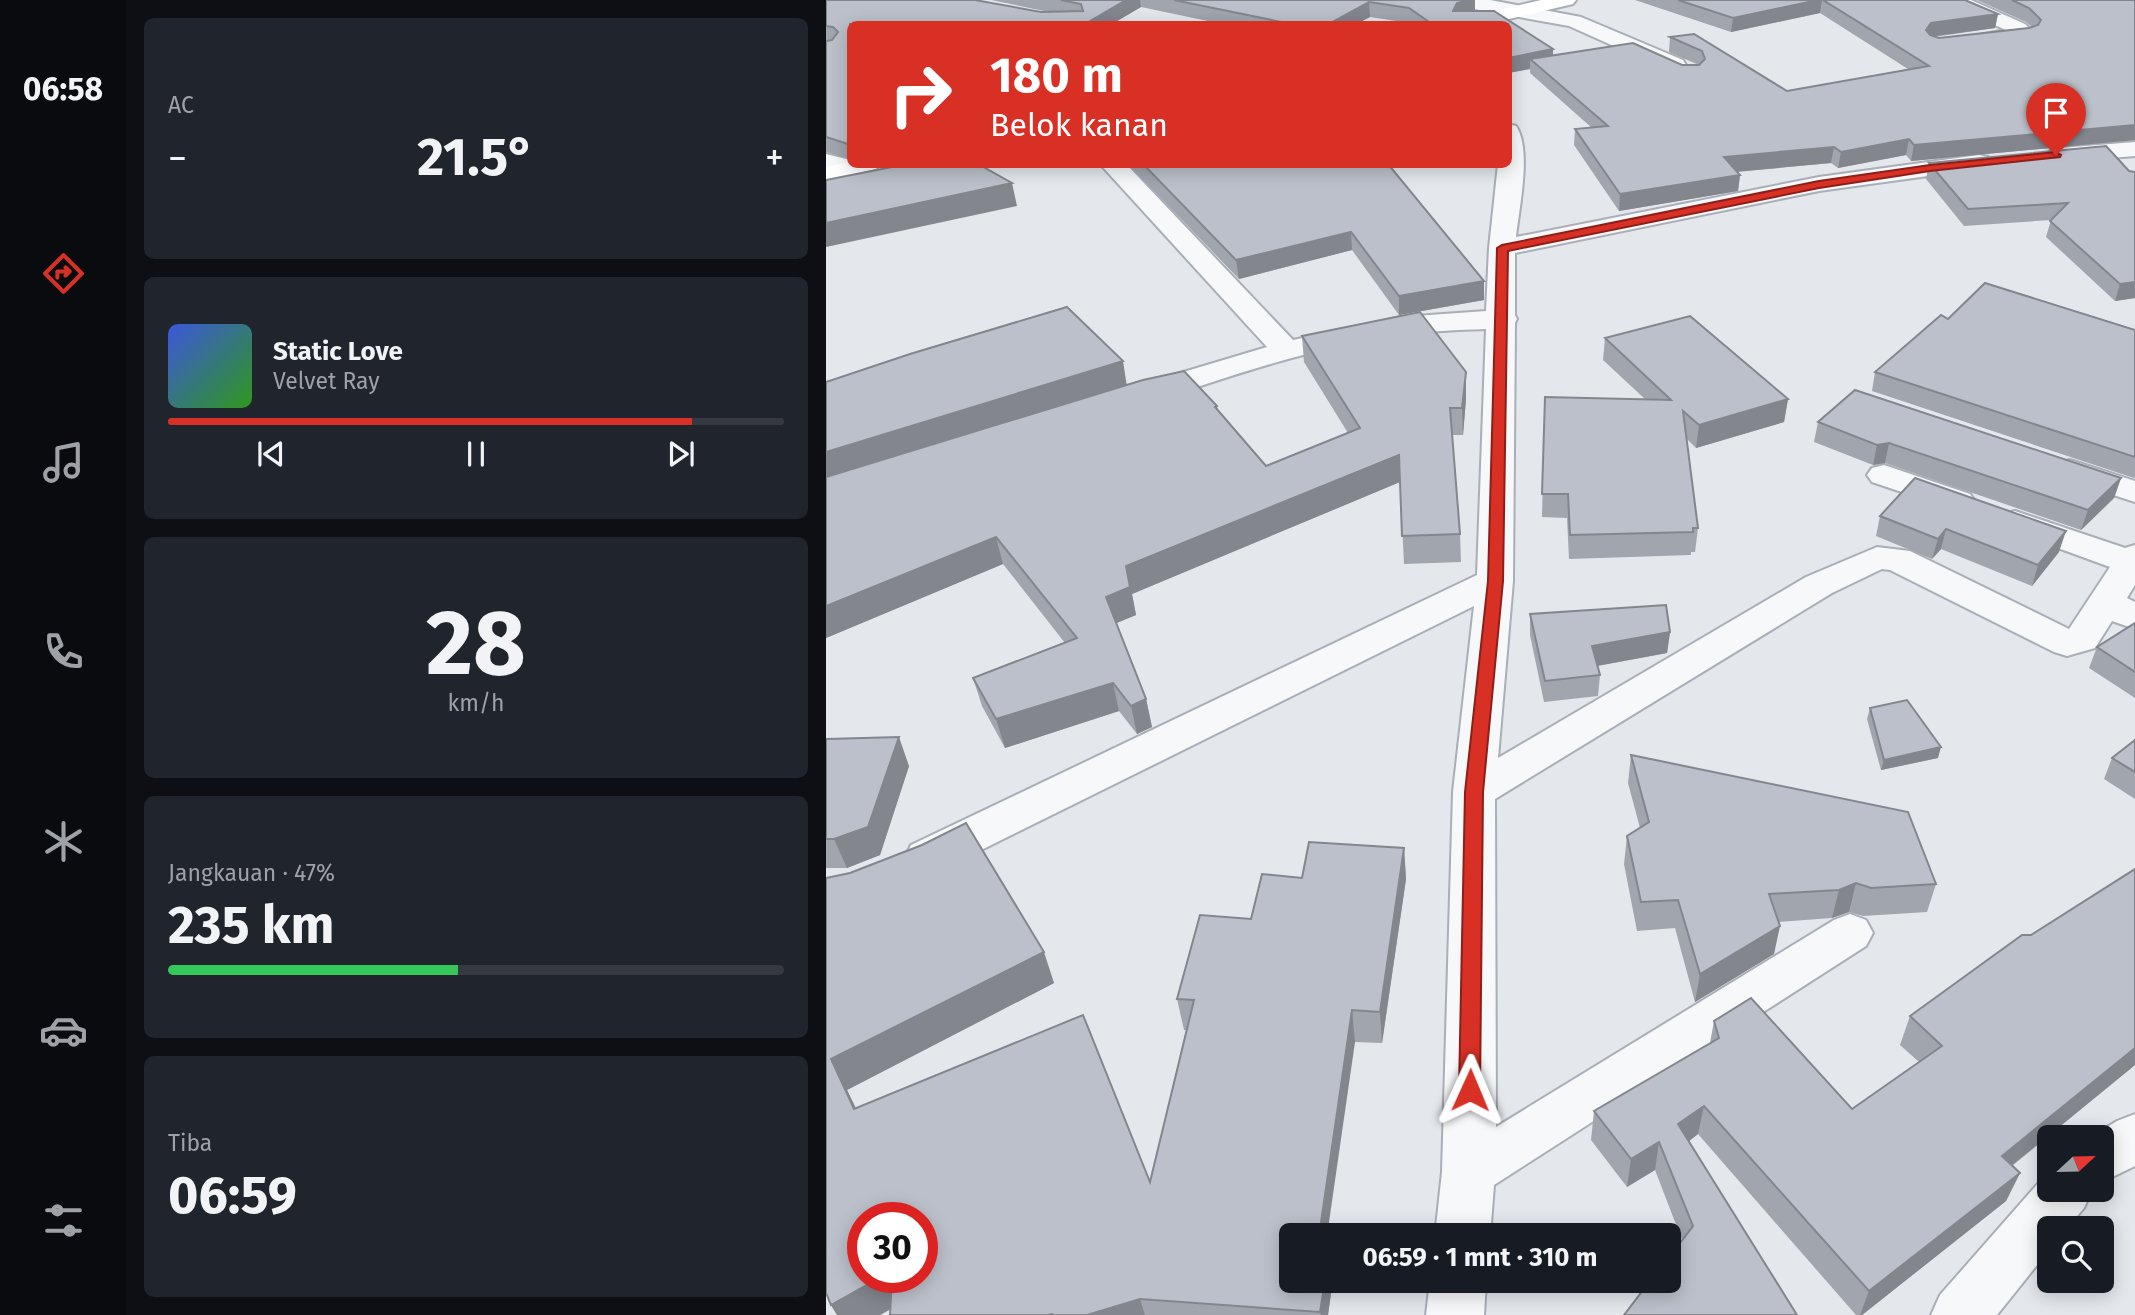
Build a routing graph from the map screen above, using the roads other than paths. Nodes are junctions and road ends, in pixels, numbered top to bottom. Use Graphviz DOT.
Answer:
graph roads {
  1 [pos="1457,0"];
  2 [pos="1566,0"];
  3 [pos="1954,0"];
  4 [pos="1522,11"];
  5 [pos="1478,21"];
  6 [pos="1962,42"];
  7 [pos="1690,72"];
  8 [pos="2030,157"];
  9 [pos="2004,160"];
  10 [pos="2131,160"];
  11 [pos="826,161"];
  12 [pos="847,164"];
  13 [pos="852,168"];
  14 [pos="1116,168"];
  15 [pos="1511,168"];
  16 [pos="826,174"];
  17 [pos="1502,248"];
  18 [pos="1503,319"];
  19 [pos="1286,350"];
  20 [pos="1112,404"];
  21 [pos="2044,461"];
  22 [pos="1884,475"];
  23 [pos="2135,492"];
  24 [pos="2133,559"];
  25 [pos="1495,581"];
  26 [pos="2120,610"];
  27 [pos="1474,792"];
  28 [pos="895,871"];
  29 [pos="1850,933"];
  30 [pos="2135,1138"];
  31 [pos="2114,1151"];
  32 [pos="1468,1172"];
  33 [pos="2055,1202"];
  34 [pos="1463,1223"];
  35 [pos="1457,1293"];
  36 [pos="1455,1315"];
  37 [pos="1960,1315"];
  1 -- 4 [label="street"];
  2 -- 4 [label="main road"];
  3 -- 6 [label="street"];
  4 -- 5 [label="main road"];
  4 -- 7 [label="street"];
  8 -- 10 [label="street"];
  9 -- 17 [label="street"];
  11 -- 12 [label="street"];
  13 -- 16 [label="main road"];
  14 -- 19 [label="street"];
  15 -- 17 [label="street"];
  17 -- 18 [label="street"];
  18 -- 19 [label="street"];
  18 -- 25 [label="street"];
  19 -- 20 [label="street"];
  21 -- 23 [label="street"];
  22 -- 24 [label="street"];
  24 -- 26 [label="street"];
  25 -- 27 [label="street"];
  25 -- 28 [label="street"];
  26 -- 27 [label="street"];
  27 -- 32 [label="street"];
  29 -- 32 [label="street"];
  30 -- 31 [label="street"];
  32 -- 34 [label="street"];
  33 -- 37 [label="street"];
  35 -- 36 [label="street"];
}
